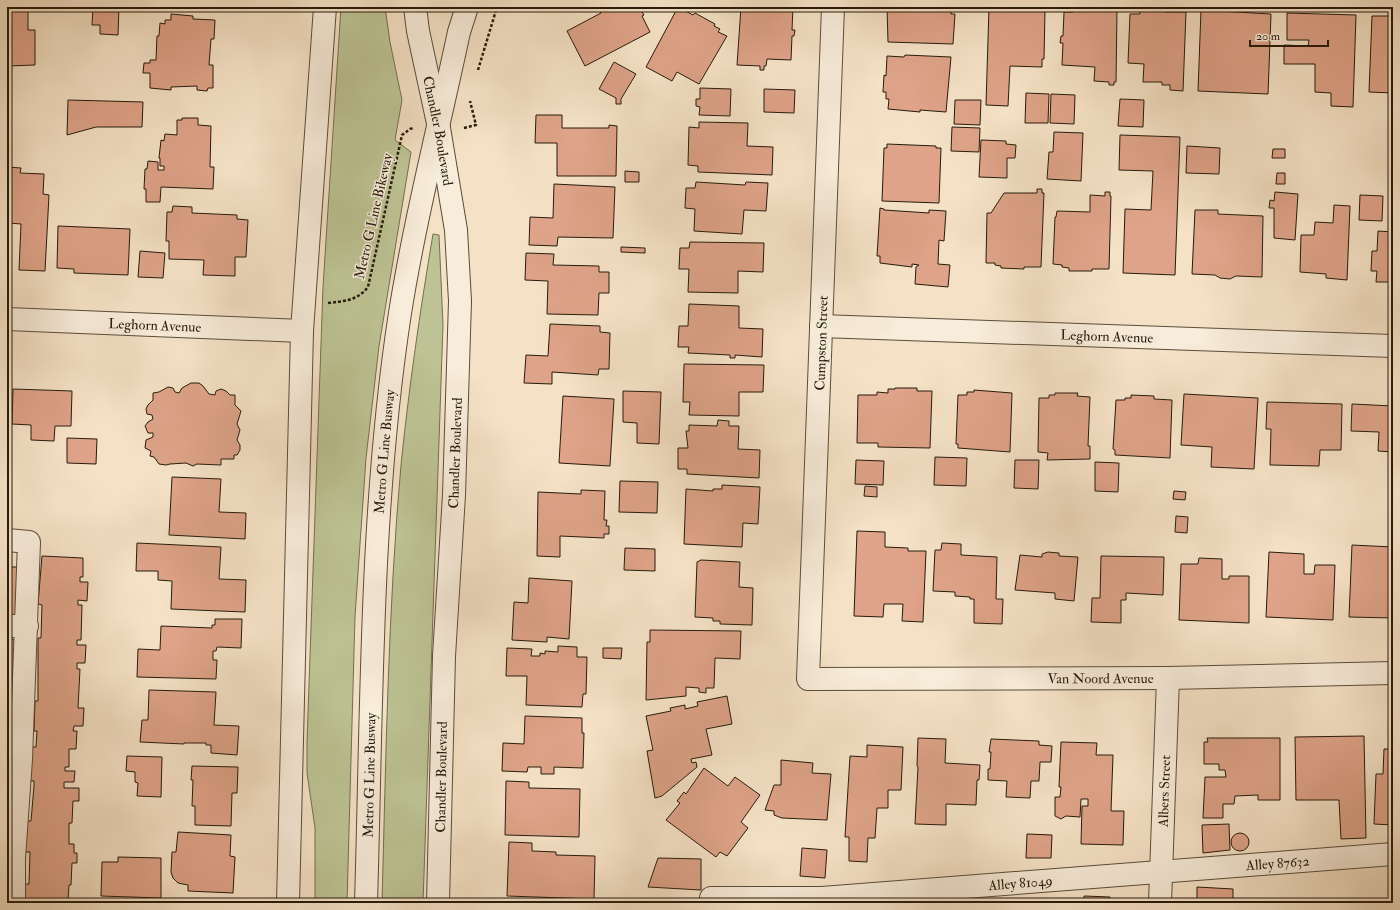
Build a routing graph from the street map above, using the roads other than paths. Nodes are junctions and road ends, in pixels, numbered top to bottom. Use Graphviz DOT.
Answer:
graph roads {
  1 [pos="325,7"];
  2 [pos="415,7"];
  3 [pos="467,7"];
  4 [pos="833,7"];
  5 [pos="439,128"];
  6 [pos="7,319"];
  7 [pos="821,326"];
  8 [pos="302,331"];
  9 [pos="1393,346"];
  10 [pos="7,540"];
  11 [pos="17,626"];
  12 [pos="1393,673"];
  13 [pos="1168,678"];
  14 [pos="808,679"];
  15 [pos="1393,854"];
  16 [pos="1162,872"];
  17 [pos="711,898"];
  18 [pos="14,903"];
  19 [pos="288,903"];
  20 [pos="366,903"];
  21 [pos="438,903"];
  22 [pos="1160,903"];
  1 -- 8 [label="street"];
  2 -- 5 [label="street, Chandler Boulevard"];
  3 -- 5 [label="street, Metro G Line Busway"];
  4 -- 7 [label="street, Cumpston Street"];
  5 -- 20 [label="street, Metro G Line Busway"];
  5 -- 21 [label="street, Chandler Boulevard"];
  6 -- 8 [label="street, Leghorn Avenue"];
  7 -- 9 [label="street, Leghorn Avenue"];
  7 -- 14 [label="street, Cumpston Street"];
  8 -- 19 [label="street"];
  10 -- 11 [label="street"];
  11 -- 18 [label="street"];
  12 -- 13 [label="street, Van Noord Avenue"];
  13 -- 14 [label="street, Van Noord Avenue"];
  13 -- 16 [label="street, Albers Street"];
  15 -- 16 [label="street, Alley 87632"];
  16 -- 17 [label="street, Alley 81049"];
  16 -- 22 [label="street, Albers Street"];
}
